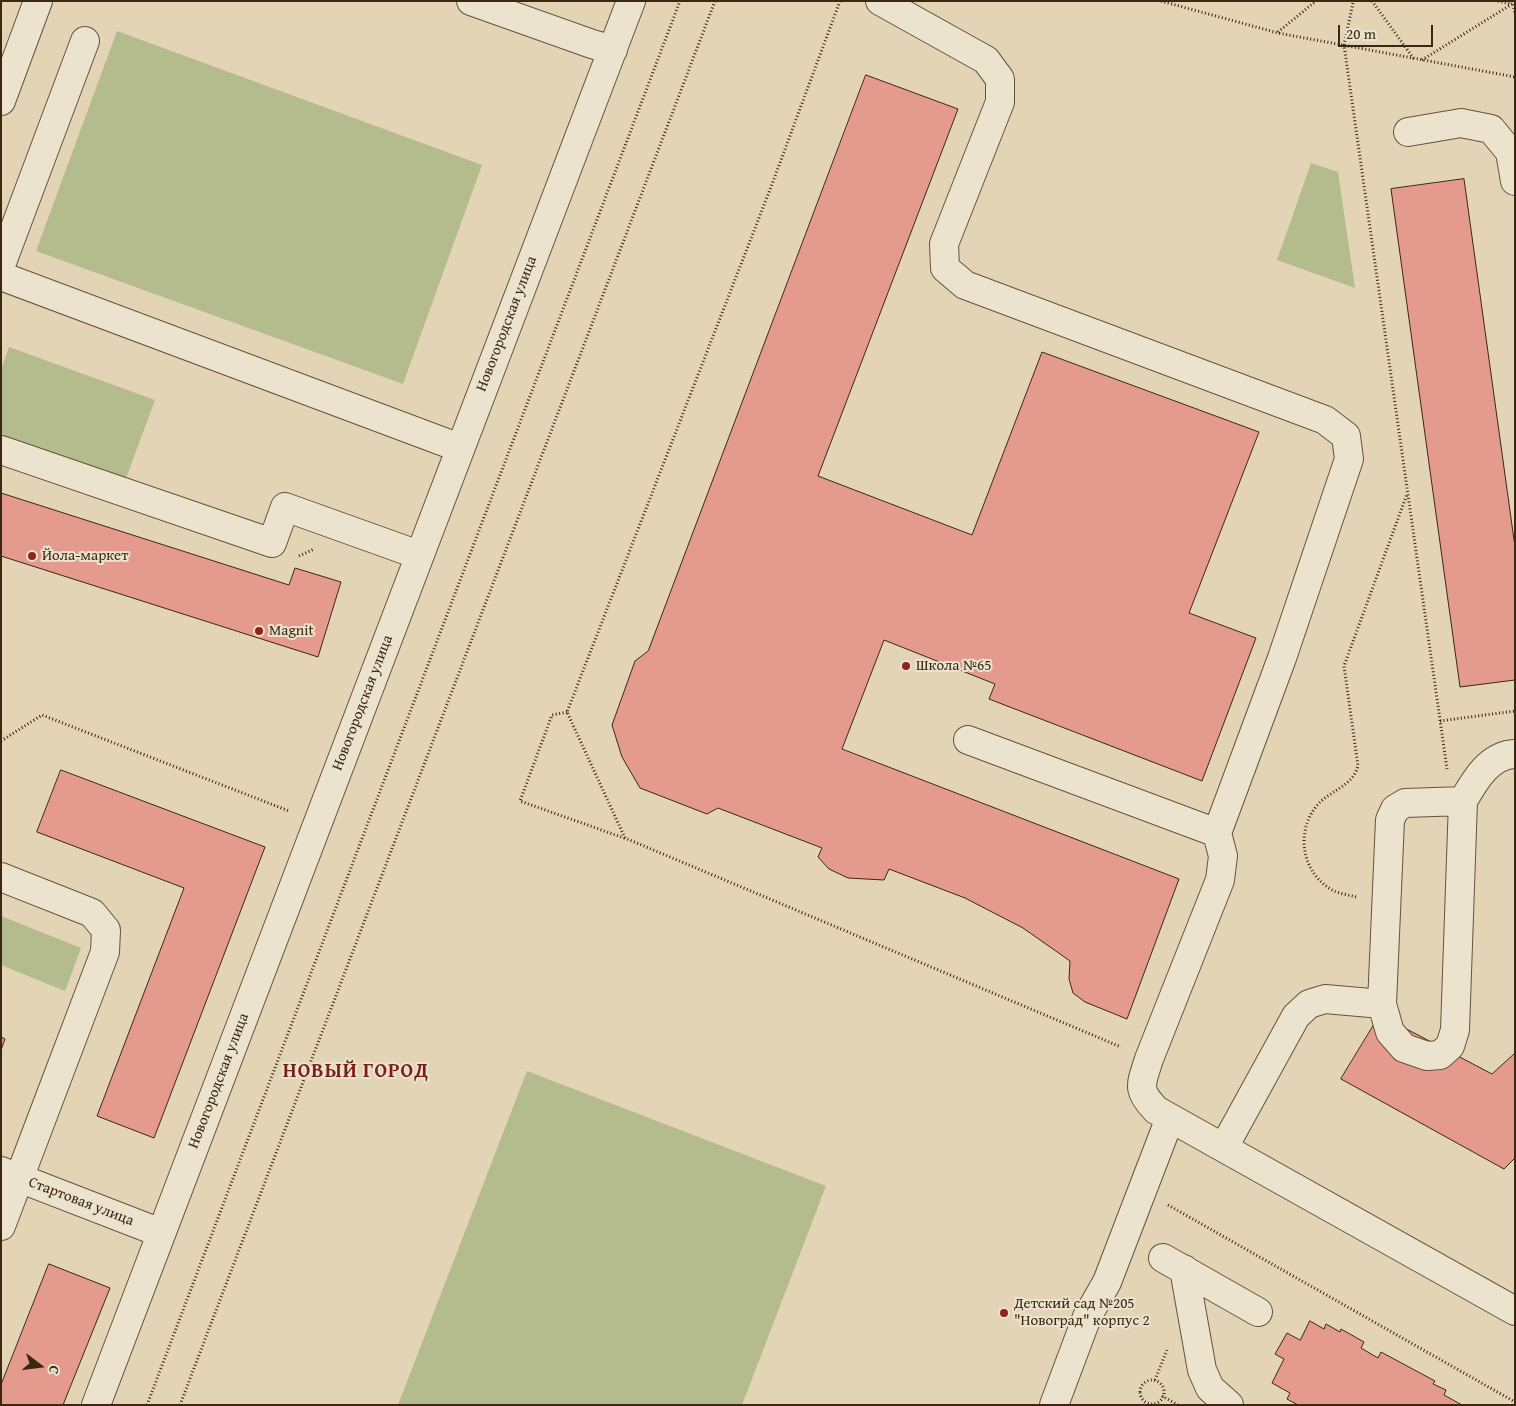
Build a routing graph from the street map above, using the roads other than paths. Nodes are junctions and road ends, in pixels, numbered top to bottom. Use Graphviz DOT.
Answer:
graph roads {
  1 [pos="38,1"];
  2 [pos="472,1"];
  3 [pos="631,1"];
  4 [pos="880,1"];
  5 [pos="85,41"];
  6 [pos="613,50"];
  7 [pos="8,59"];
  8 [pos="1,101"];
  9 [pos="1408,132"];
  10 [pos="1515,181"];
  11 [pos="1,265"];
  12 [pos="1,276"];
  13 [pos="460,448"];
  14 [pos="1,450"];
  15 [pos="419,555"];
  16 [pos="968,740"];
  17 [pos="1515,754"];
  18 [pos="1457,801"];
  19 [pos="1217,833"];
  20 [pos="1,877"];
  21 [pos="1382,1004"];
  22 [pos="1170,1118"];
  23 [pos="1224,1147"];
  24 [pos="11,1174"];
  25 [pos="1,1226"];
  26 [pos="161,1233"];
  27 [pos="1515,1311"];
  28 [pos="1258,1312"];
  29 [pos="96,1405"];
  30 [pos="1054,1405"];
  31 [pos="1229,1405"];
  1 -- 7 [label="street"];
  2 -- 6 [label="street"];
  3 -- 6 [label="street, Новогородская улица"];
  4 -- 19 [label="street"];
  5 -- 11 [label="street"];
  6 -- 13 [label="street, Новогородская улица"];
  7 -- 8 [label="street"];
  9 -- 10 [label="street"];
  12 -- 13 [label="street"];
  13 -- 15 [label="street, Новогородская улица"];
  14 -- 15 [label="street"];
  15 -- 26 [label="street, Новогородская улица"];
  16 -- 19 [label="street"];
  17 -- 18 [label="street"];
  18 -- 21 [label="street"];
  18 -- 21 [label="street"];
  19 -- 22 [label="street"];
  20 -- 24 [label="street"];
  21 -- 23 [label="street"];
  22 -- 23 [label="street"];
  22 -- 30 [label="street"];
  23 -- 27 [label="street"];
  24 -- 25 [label="street"];
  24 -- 26 [label="street, Стартовая улица"];
  26 -- 29 [label="street, Новогородская улица"];
  28 -- 31 [label="street"];
}
